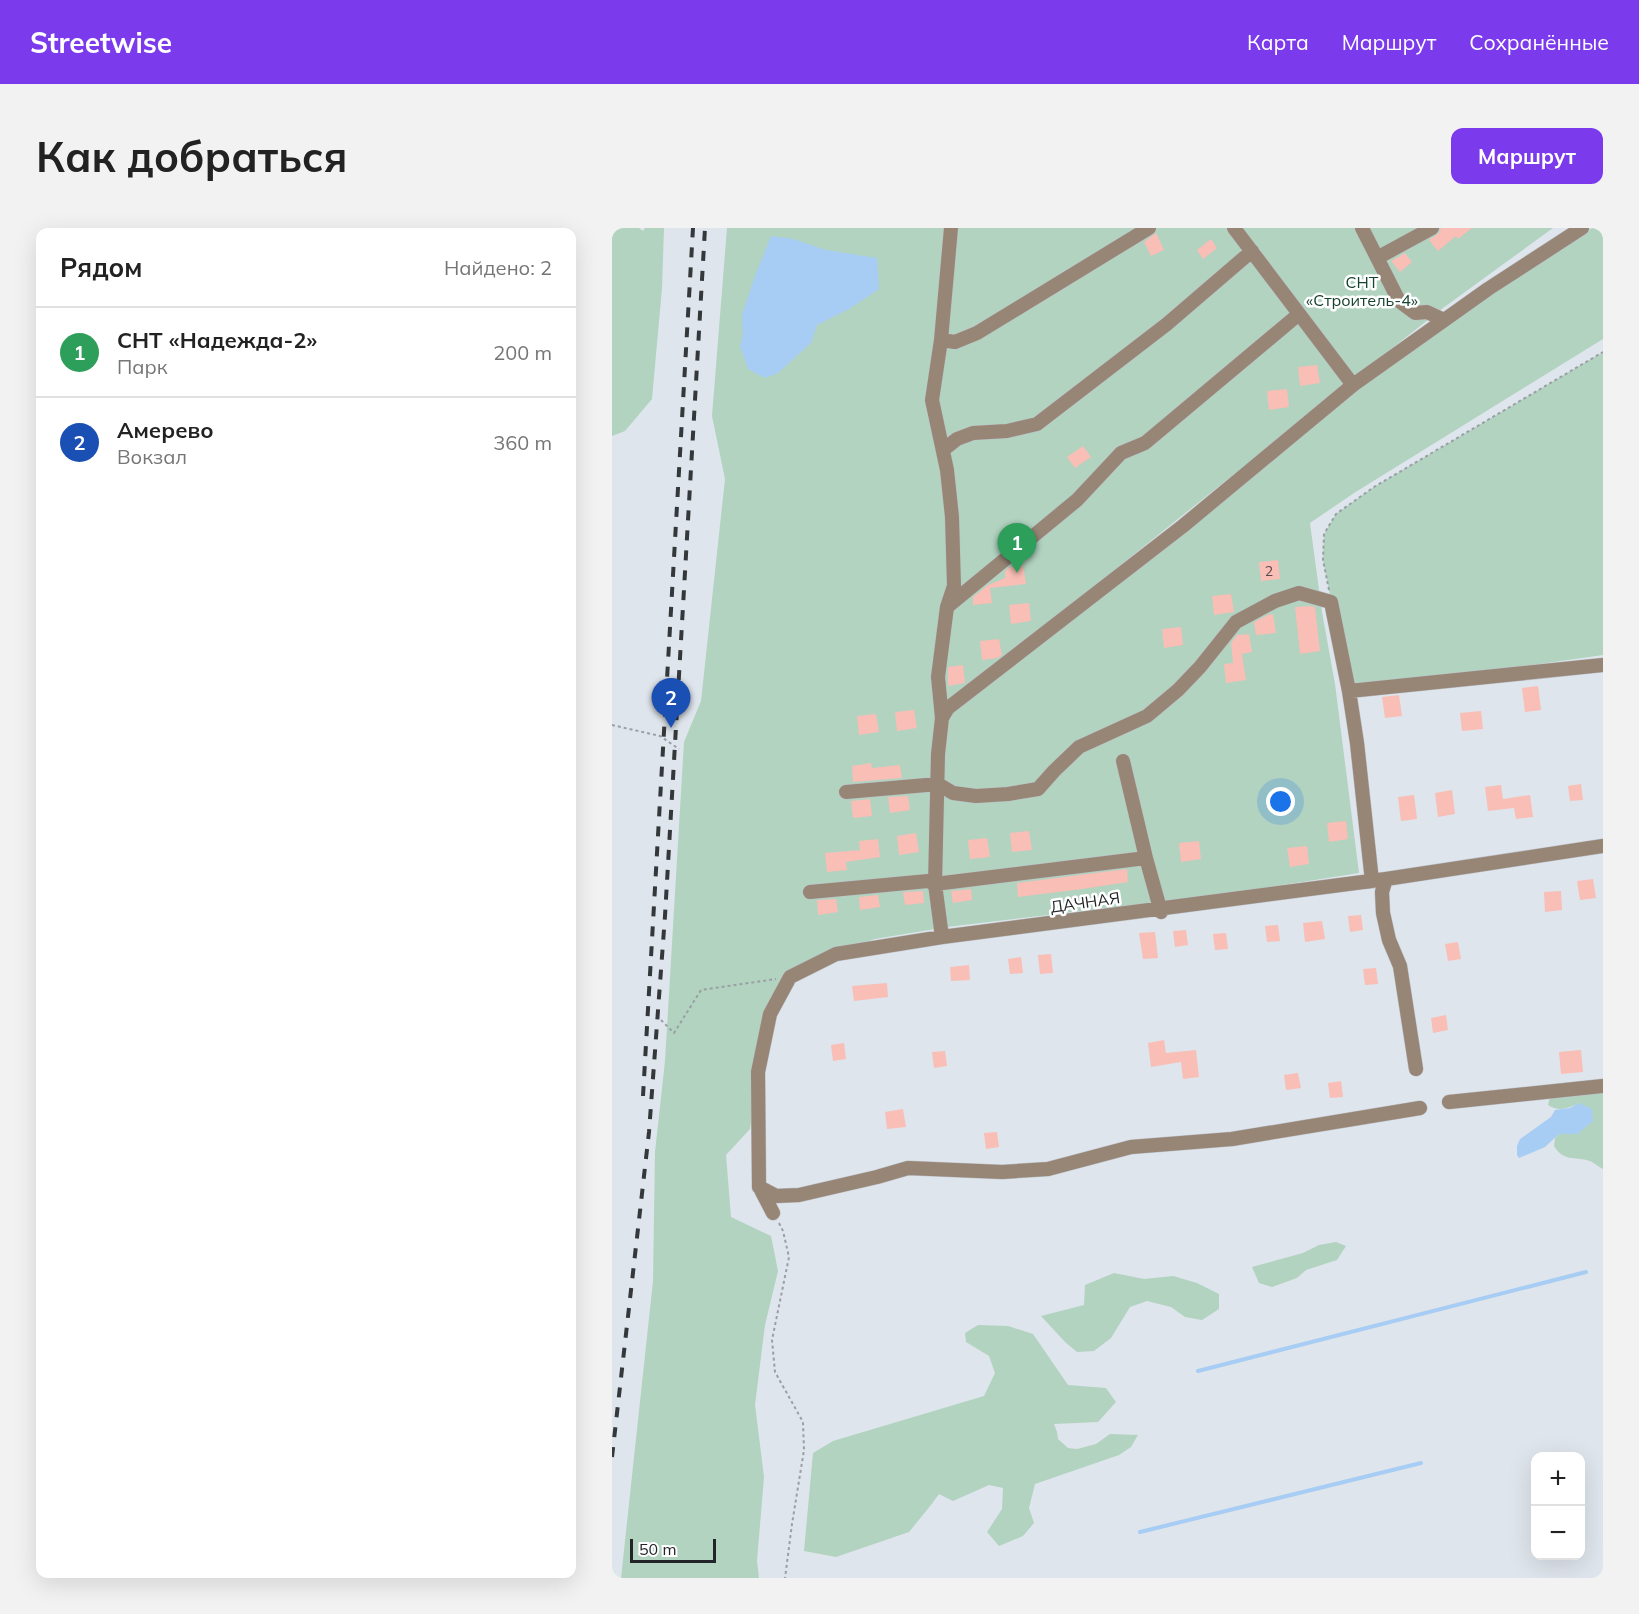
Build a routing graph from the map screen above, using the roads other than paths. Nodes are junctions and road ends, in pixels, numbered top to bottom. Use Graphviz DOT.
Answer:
graph roads {
  1 [pos="951,228"];
  2 [pos="1149,228"];
  3 [pos="1234,228"];
  4 [pos="1362,228"];
  5 [pos="1432,228"];
  6 [pos="1582,228"];
  7 [pos="1252,251"];
  8 [pos="1377,258"];
  9 [pos="1299,314"];
  10 [pos="1444,320"];
  11 [pos="941,340"];
  12 [pos="1353,385"];
  13 [pos="943,450"];
  14 [pos="947,607"];
  15 [pos="1603,665"];
  16 [pos="1349,691"];
  17 [pos="942,718"];
  18 [pos="1123,761"];
  19 [pos="938,784"];
  20 [pos="846,792"];
  21 [pos="1603,846"];
  22 [pos="1146,858"];
  23 [pos="1379,880"];
  24 [pos="936,884"];
  25 [pos="810,892"];
  26 [pos="1161,912"];
  27 [pos="942,937"];
  28 [pos="1416,1069"];
  29 [pos="1603,1086"];
  30 [pos="1449,1102"];
  31 [pos="1420,1108"];
  32 [pos="759,1187"];
  33 [pos="773,1213"];
  1 -- 11 [label="street"];
  2 -- 11 [label="street"];
  3 -- 7 [label="street"];
  4 -- 8 [label="street"];
  5 -- 8 [label="street"];
  6 -- 10 [label="street"];
  7 -- 9 [label="street"];
  7 -- 13 [label="street"];
  8 -- 10 [label="street"];
  9 -- 12 [label="street"];
  9 -- 14 [label="street"];
  10 -- 12 [label="street"];
  11 -- 13 [label="street"];
  12 -- 17 [label="street"];
  13 -- 14 [label="street"];
  14 -- 17 [label="street"];
  15 -- 16 [label="street"];
  16 -- 19 [label="street"];
  16 -- 23 [label="street"];
  17 -- 19 [label="street"];
  18 -- 22 [label="street"];
  19 -- 20 [label="street"];
  19 -- 24 [label="street"];
  21 -- 23 [label="street, ДАЧНАЯ"];
  22 -- 24 [label="street"];
  22 -- 26 [label="street"];
  23 -- 26 [label="street"];
  23 -- 27 [label="street, ДАЧНАЯ"];
  23 -- 28 [label="street"];
  24 -- 25 [label="street"];
  24 -- 27 [label="street"];
  26 -- 27 [label="street"];
  27 -- 32 [label="street"];
  29 -- 30 [label="street"];
  31 -- 32 [label="street"];
  32 -- 33 [label="street"];
}
